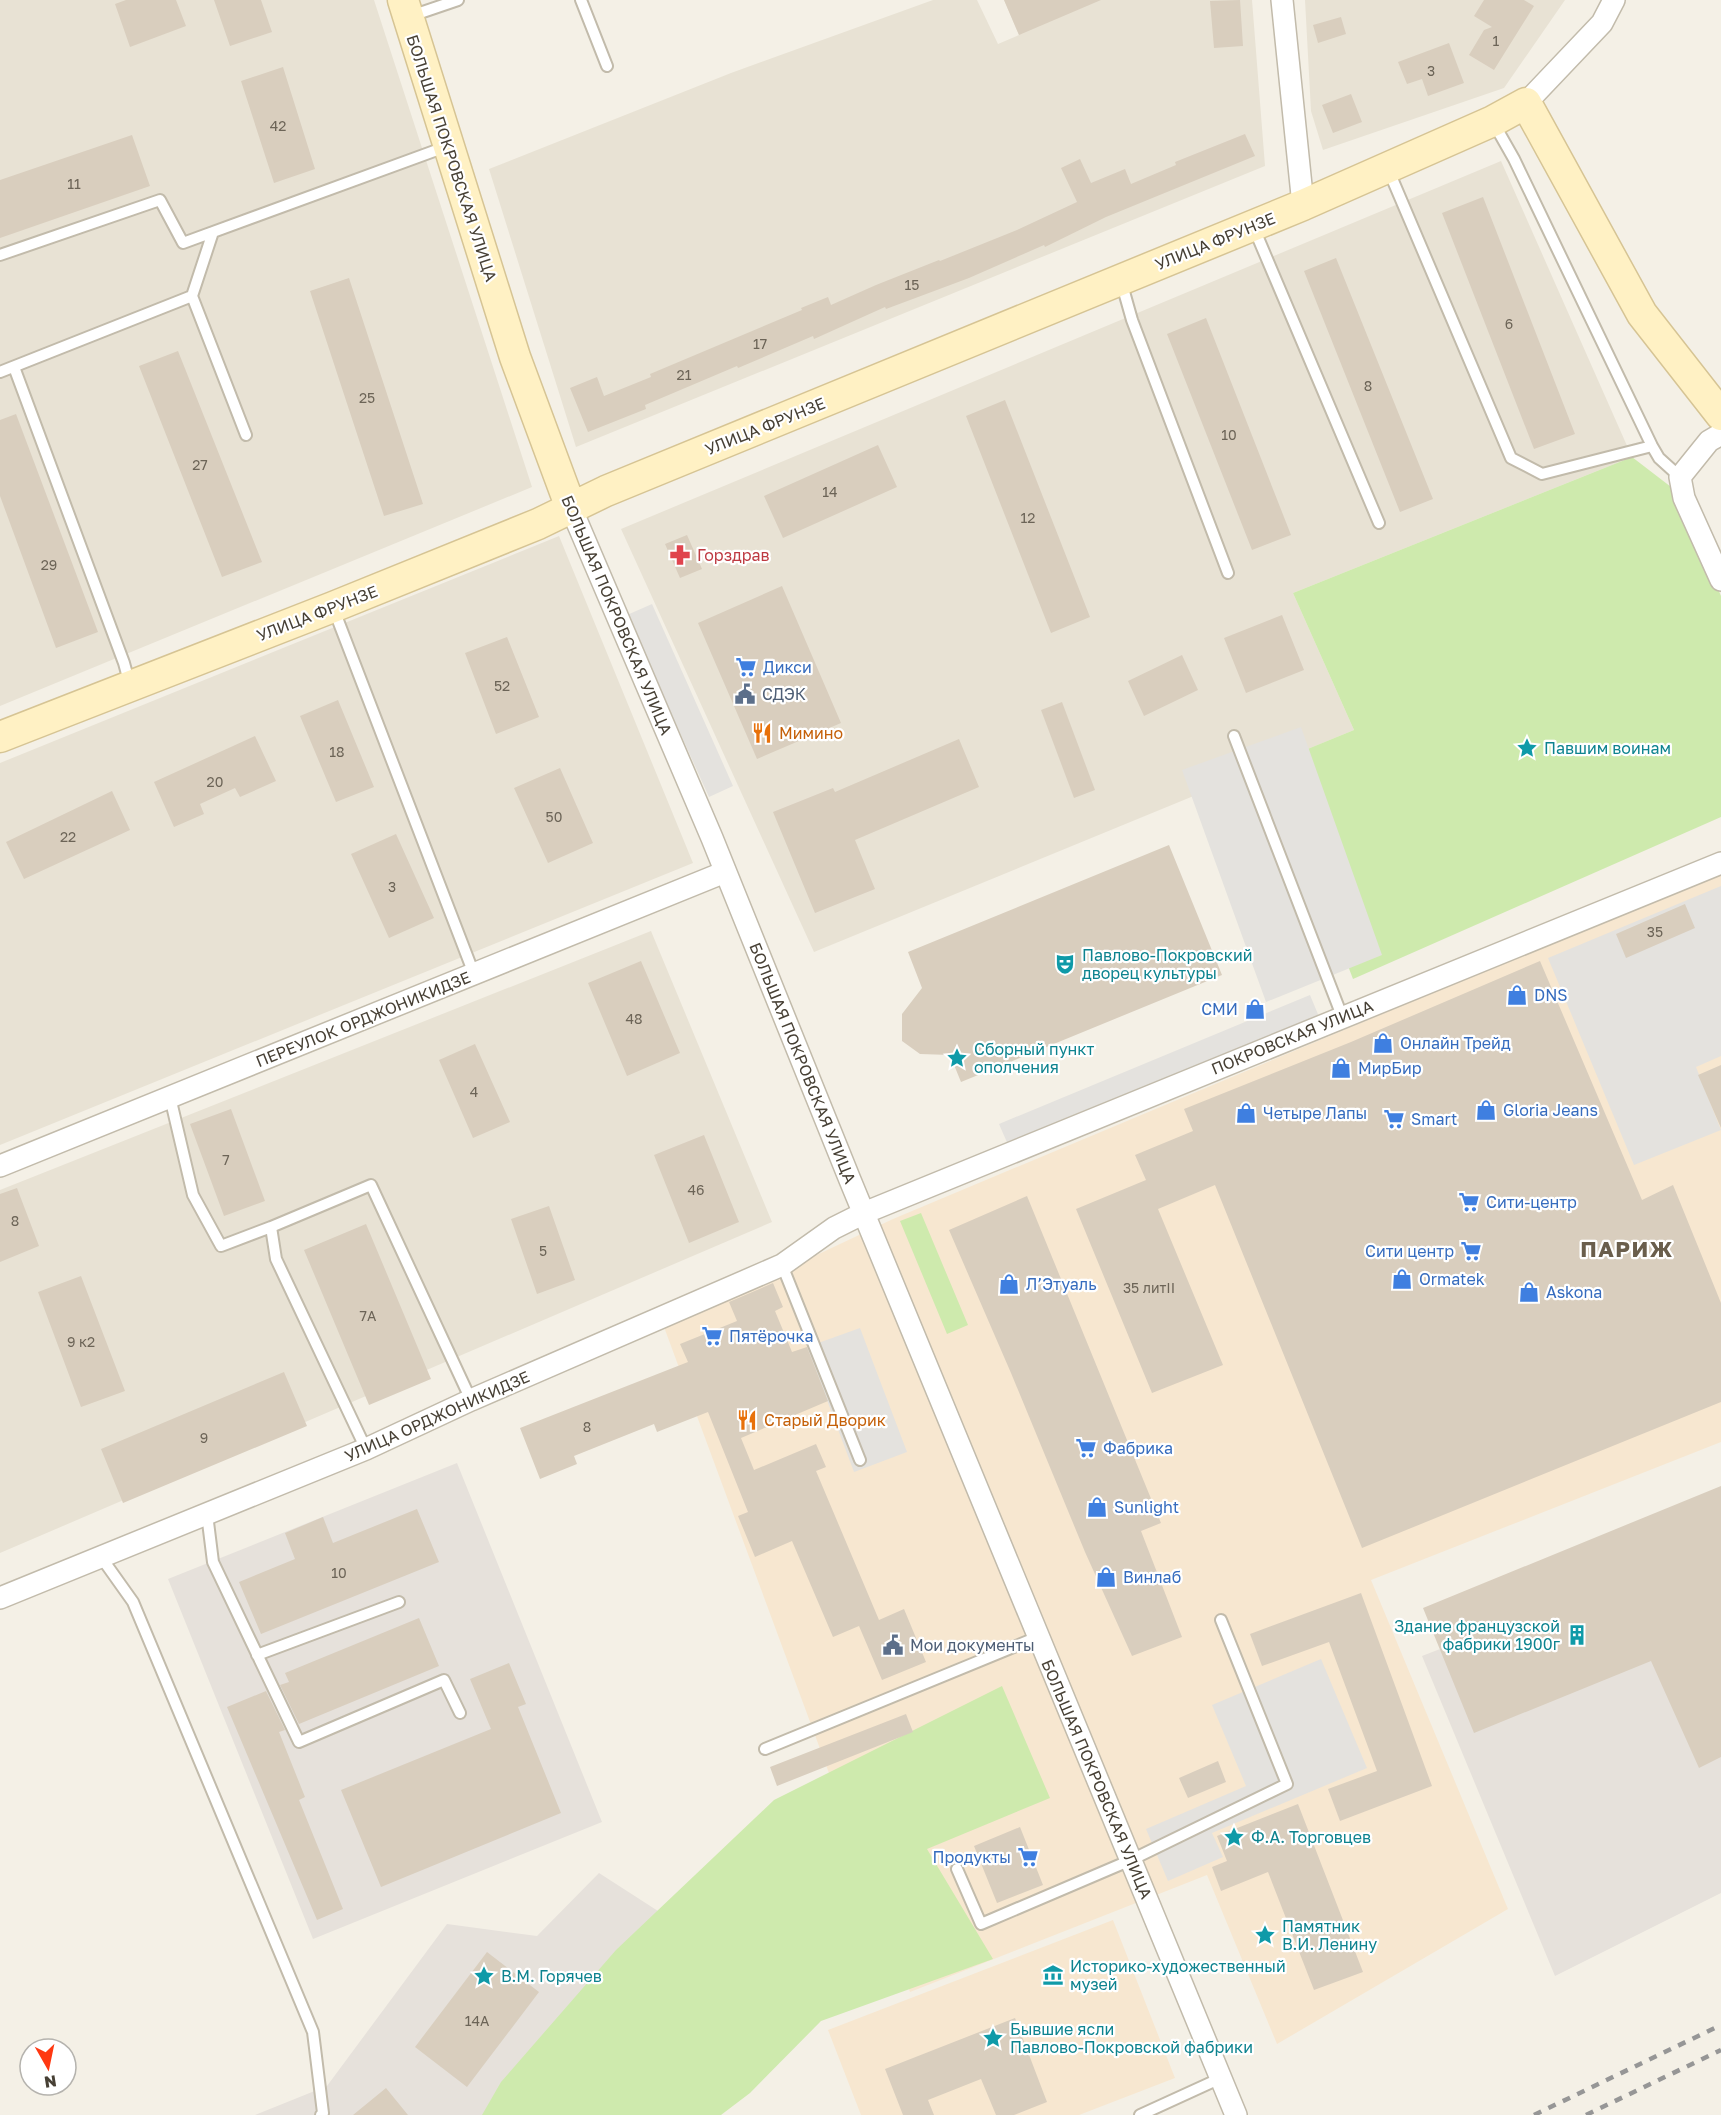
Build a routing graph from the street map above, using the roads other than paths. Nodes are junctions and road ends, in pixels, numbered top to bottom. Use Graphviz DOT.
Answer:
graph roads {
  1 [pos="458,0"];
  2 [pos="581,0"];
  3 [pos="1282,0"];
  4 [pos="1614,0"];
  5 [pos="405,8"];
  6 [pos="607,66"];
  7 [pos="1526,103"];
  8 [pos="1493,121"];
  9 [pos="448,146"];
  10 [pos="1387,168"];
  11 [pos="1303,205"];
  12 [pos="1252,226"];
  13 [pos="213,232"];
  14 [pos="0,255"];
  15 [pos="1121,280"];
  16 [pos="192,296"];
  17 [pos="14,367"];
  18 [pos="0,372"];
  19 [pos="1721,415"];
  20 [pos="1721,434"];
  21 [pos="246,435"];
  22 [pos="1652,446"];
  23 [pos="1680,477"];
  24 [pos="571,508"];
  25 [pos="1379,523"];
  26 [pos="1228,573"];
  27 [pos="1721,580"];
  28 [pos="333,608"];
  29 [pos="130,686"];
  30 [pos="1234,736"];
  31 [pos="0,738"];
  32 [pos="1721,862"];
  33 [pos="725,872"];
  34 [pos="474,974"];
  35 [pos="1342,1016"];
  36 [pos="170,1097"];
  37 [pos="0,1166"];
  38 [pos="864,1213"];
  39 [pos="271,1227"];
  40 [pos="782,1265"];
  41 [pos="471,1400"];
  42 [pos="366,1449"];
  43 [pos="860,1460"];
  44 [pos="207,1514"];
  45 [pos="101,1557"];
  46 [pos="0,1598"];
  47 [pos="399,1602"];
  48 [pos="1221,1620"];
  49 [pos="1042,1646"];
  50 [pos="257,1655"];
  51 [pos="460,1713"];
  52 [pos="765,1749"];
  53 [pos="1131,1860"];
  54 [pos="957,1869"];
  55 [pos="1221,2078"];
  56 [pos="321,2115"];
  57 [pos="1140,2115"];
  58 [pos="1236,2115"];
  1 -- 5 [label="lane"];
  2 -- 6 [label="lane"];
  3 -- 11 [label="street"];
  4 -- 7 [label="street"];
  5 -- 9 [label="main road, БОЛЬШАЯ ПОКРОВСКАЯ УЛИЦА"];
  7 -- 8 [label="main road, УЛИЦА ФРУНЗЕ"];
  7 -- 19 [label="main road"];
  8 -- 10 [label="main road, УЛИЦА ФРУНЗЕ"];
  8 -- 22 [label="lane"];
  9 -- 13 [label="lane"];
  9 -- 24 [label="main road, БОЛЬШАЯ ПОКРОВСКАЯ УЛИЦА"];
  10 -- 11 [label="main road, УЛИЦА ФРУНЗЕ"];
  10 -- 22 [label="lane"];
  11 -- 12 [label="main road, УЛИЦА ФРУНЗЕ"];
  12 -- 15 [label="main road, УЛИЦА ФРУНЗЕ"];
  12 -- 25 [label="lane"];
  13 -- 14 [label="lane"];
  13 -- 16 [label="lane"];
  15 -- 24 [label="main road, УЛИЦА ФРУНЗЕ"];
  15 -- 26 [label="lane"];
  16 -- 17 [label="lane"];
  16 -- 21 [label="lane"];
  17 -- 18 [label="lane"];
  17 -- 29 [label="lane"];
  20 -- 23 [label="street"];
  22 -- 23 [label="lane"];
  23 -- 27 [label="street"];
  24 -- 28 [label="main road, УЛИЦА ФРУНЗЕ"];
  24 -- 33 [label="street, БОЛЬШАЯ ПОКРОВСКАЯ УЛИЦА"];
  28 -- 29 [label="main road, УЛИЦА ФРУНЗЕ"];
  28 -- 34 [label="lane"];
  29 -- 31 [label="main road, УЛИЦА ФРУНЗЕ"];
  30 -- 35 [label="lane"];
  32 -- 35 [label="street, ПОКРОВСКАЯ УЛИЦА"];
  33 -- 34 [label="street, ПЕРЕУЛОК ОРДЖОНИКИДЗЕ"];
  33 -- 38 [label="street, БОЛЬШАЯ ПОКРОВСКАЯ УЛИЦА"];
  34 -- 36 [label="street, ПЕРЕУЛОК ОРДЖОНИКИДЗЕ"];
  35 -- 38 [label="street, ПОКРОВСКАЯ УЛИЦА"];
  36 -- 37 [label="street, ПЕРЕУЛОК ОРДЖОНИКИДЗЕ"];
  36 -- 39 [label="lane"];
  38 -- 40 [label="street, УЛИЦА ОРДЖОНИКИДЗЕ"];
  38 -- 49 [label="street, БОЛЬШАЯ ПОКРОВСКАЯ УЛИЦА"];
  39 -- 41 [label="lane"];
  39 -- 42 [label="lane"];
  40 -- 41 [label="street, УЛИЦА ОРДЖОНИКИДЗЕ"];
  40 -- 43 [label="lane"];
  41 -- 42 [label="street, УЛИЦА ОРДЖОНИКИДЗЕ"];
  42 -- 44 [label="street, УЛИЦА ОРДЖОНИКИДЗЕ"];
  44 -- 45 [label="street, УЛИЦА ОРДЖОНИКИДЗЕ"];
  44 -- 50 [label="lane"];
  45 -- 46 [label="street, УЛИЦА ОРДЖОНИКИДЗЕ"];
  45 -- 56 [label="lane"];
  47 -- 50 [label="lane"];
  48 -- 53 [label="lane"];
  49 -- 52 [label="lane"];
  49 -- 53 [label="street, БОЛЬШАЯ ПОКРОВСКАЯ УЛИЦА"];
  50 -- 51 [label="lane"];
  53 -- 54 [label="lane"];
  53 -- 55 [label="street, БОЛЬШАЯ ПОКРОВСКАЯ УЛИЦА"];
  55 -- 57 [label="lane"];
  55 -- 58 [label="street, БОЛЬШАЯ ПОКРОВСКАЯ УЛИЦА"];
}
